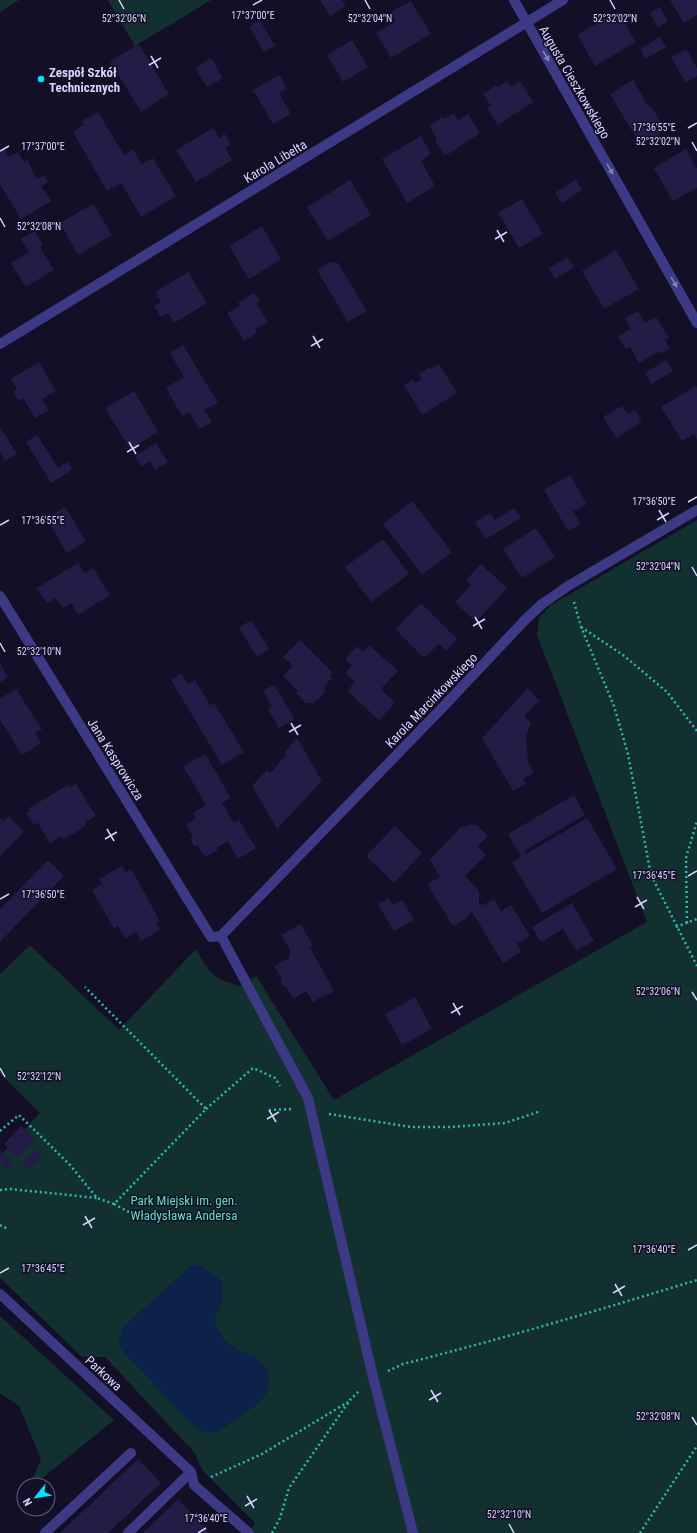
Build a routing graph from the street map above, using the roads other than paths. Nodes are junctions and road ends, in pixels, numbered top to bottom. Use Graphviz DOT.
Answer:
graph roads {
  1 [pos="514,0"];
  2 [pos="563,0"];
  3 [pos="526,22"];
  4 [pos="697,323"];
  5 [pos="0,344"];
  6 [pos="697,510"];
  7 [pos="0,596"];
  8 [pos="216,936"];
  9 [pos="0,1294"];
  10 [pos="131,1452"];
  11 [pos="191,1472"];
  12 [pos="45,1533"];
  13 [pos="128,1533"];
  14 [pos="249,1533"];
  15 [pos="412,1533"];
  1 -- 3 [label="street, Augusta Cieszkowskiego"];
  2 -- 3 [label="street, Karola Libelta"];
  3 -- 4 [label="street, Augusta Cieszkowskiego, one-way"];
  3 -- 5 [label="street, Karola Libelta"];
  6 -- 8 [label="street, Karola Marcinkowskiego"];
  7 -- 8 [label="street, Jana Kasprowicza"];
  8 -- 15 [label="street, Jana Kasprowicza"];
  9 -- 11 [label="street, Parkowa"];
  10 -- 12 [label="street"];
  11 -- 13 [label="street"];
  11 -- 14 [label="street"];
}
